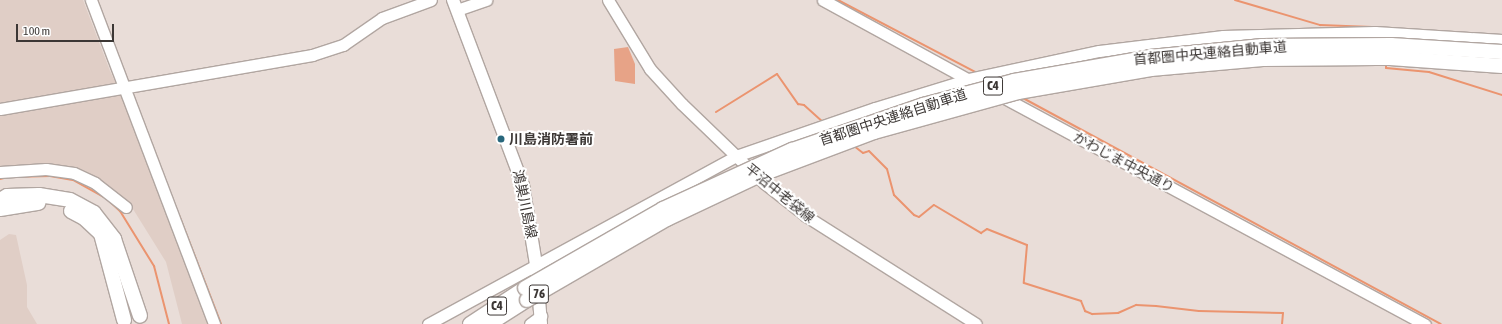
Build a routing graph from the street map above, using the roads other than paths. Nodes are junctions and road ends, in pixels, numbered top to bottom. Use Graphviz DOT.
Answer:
graph roads {
  1 [pos="91,0"];
  2 [pos="431,0"];
  3 [pos="486,0"];
  4 [pos="608,0"];
  5 [pos="824,0"];
  6 [pos="455,5"];
  7 [pos="1502,40"];
  8 [pos="1502,52"];
  9 [pos="1502,66"];
  10 [pos="969,79"];
  11 [pos="124,87"];
  12 [pos="0,109"];
  13 [pos="736,156"];
  14 [pos="0,172"];
  15 [pos="4,202"];
  16 [pos="126,207"];
  17 [pos="0,215"];
  18 [pos="536,264"];
  19 [pos="526,294"];
  20 [pos="140,316"];
  21 [pos="124,320"];
  22 [pos="541,320"];
  23 [pos="214,324"];
  24 [pos="428,324"];
  25 [pos="470,324"];
  26 [pos="489,324"];
  27 [pos="530,324"];
  28 [pos="976,324"];
  29 [pos="1425,324"];
  1 -- 11 [label="street"];
  2 -- 11 [label="street"];
  3 -- 6 [label="street"];
  4 -- 13 [label="street"];
  5 -- 10 [label="street, かわじま中央通り"];
  6 -- 18 [label="main road, 鴻巣川島線 / 76"];
  7 -- 10 [label="street"];
  8 -- 19 [label="highway, 首都圏中央連絡自動車道 / C4, bridge"];
  9 -- 19 [label="highway, 首都圏中央連絡自動車道 / C4, bridge"];
  10 -- 13 [label="street"];
  10 -- 29 [label="street, かわじま中央通り"];
  11 -- 12 [label="street"];
  11 -- 23 [label="street"];
  13 -- 18 [label="street, 平沼中老袋線"];
  13 -- 28 [label="street, 平沼中老袋線"];
  14 -- 16 [label="street"];
  15 -- 17 [label="highway"];
  15 -- 20 [label="highway"];
  15 -- 21 [label="highway"];
  18 -- 22 [label="main road, 鴻巣川島線 / 76"];
  18 -- 24 [label="street, 平沼中老袋線"];
  19 -- 25 [label="highway, 首都圏中央連絡自動車道 / C4"];
  19 -- 26 [label="highway, 首都圏中央連絡自動車道 / C4"];
  22 -- 27 [label="street"];
}
